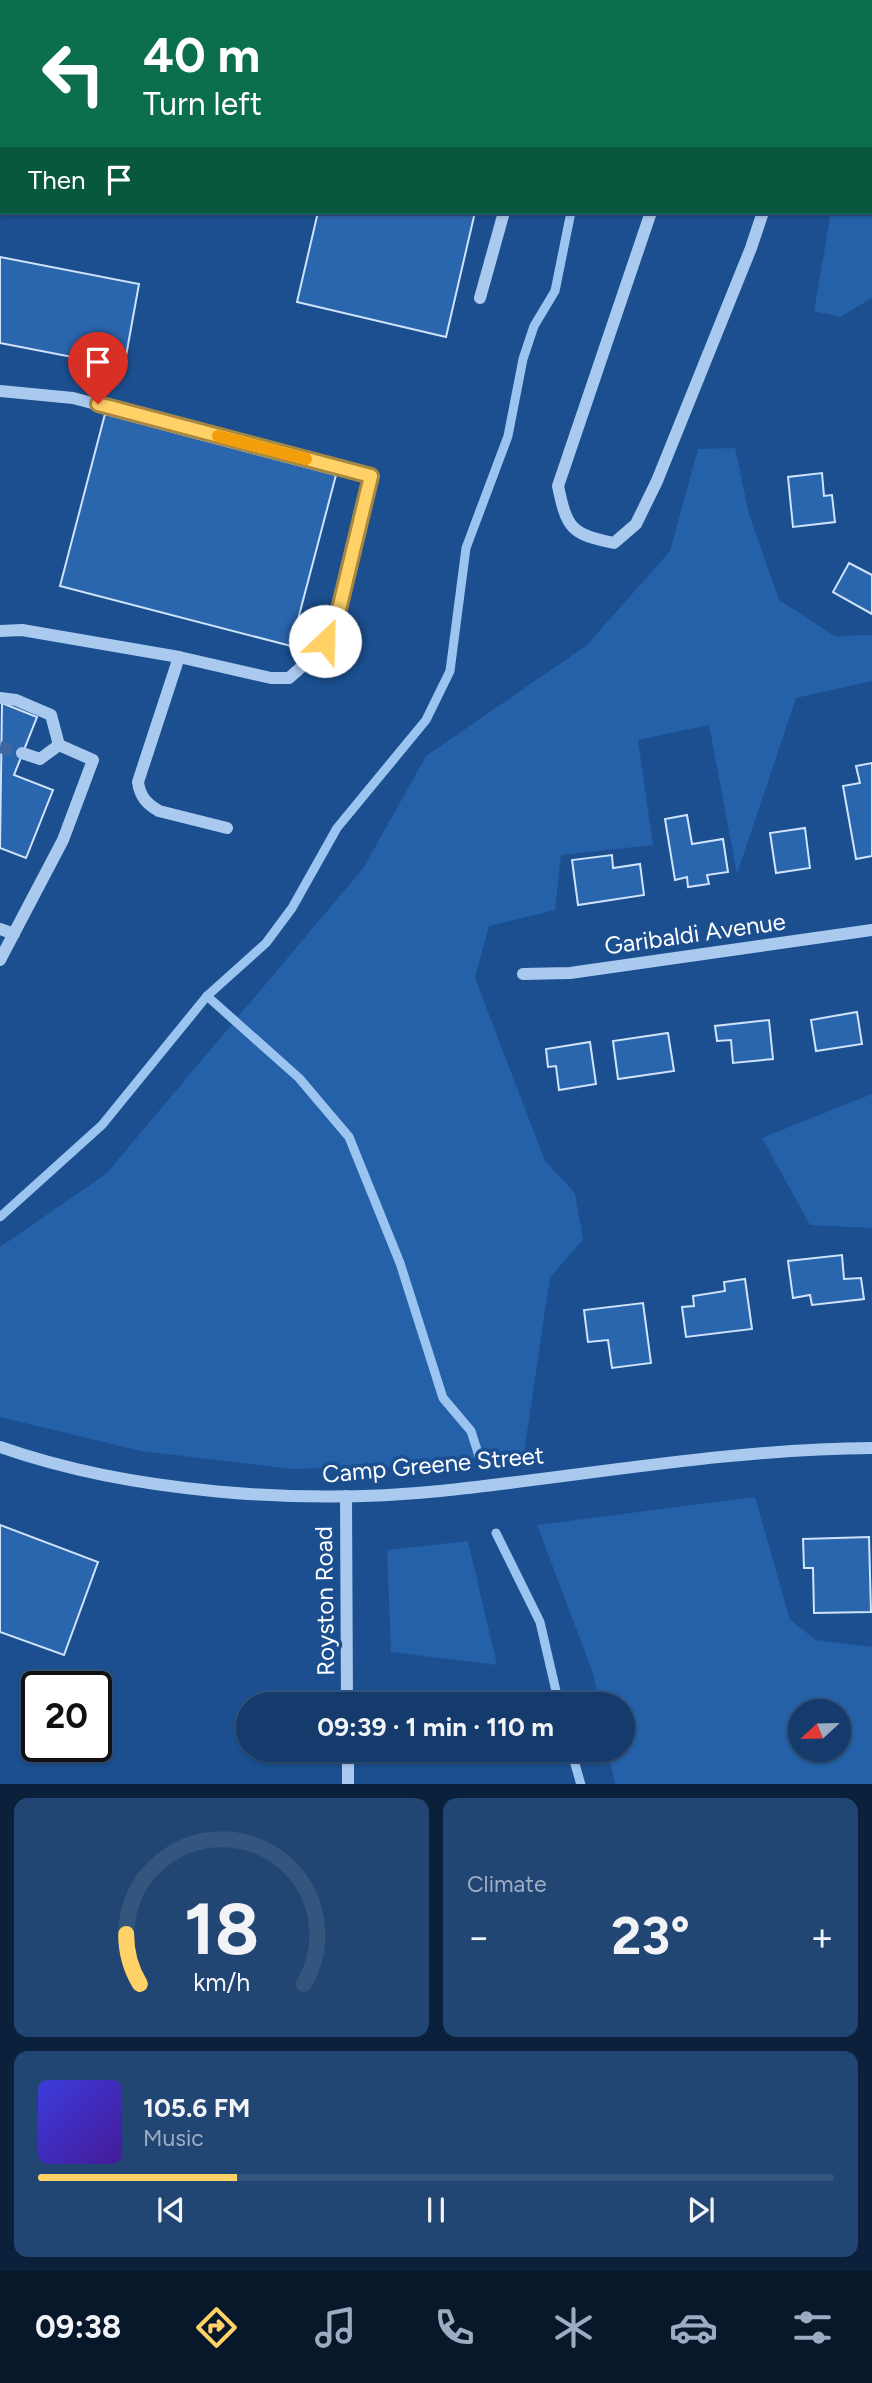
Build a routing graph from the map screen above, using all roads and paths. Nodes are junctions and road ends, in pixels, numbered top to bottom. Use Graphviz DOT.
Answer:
graph roads {
  1 [pos="503,214"];
  2 [pos="650,214"];
  3 [pos="762,214"];
  4 [pos="480,298"];
  5 [pos="0,391"];
  6 [pos="0,631"];
  7 [pos="179,657"];
  8 [pos="0,698"];
  9 [pos="59,745"];
  10 [pos="22,753"];
  11 [pos="227,828"];
  12 [pos="0,929"];
  13 [pos="872,930"];
  14 [pos="14,934"];
  15 [pos="0,960"];
  16 [pos="523,974"];
  17 [pos="0,1447"];
  18 [pos="872,1448"];
  19 [pos="346,1496"];
  20 [pos="347,1692"];
  21 [pos="348,1762"];
  22 [pos="348,1784"];
  1 -- 4 [label="street"];
  2 -- 3 [label="street"];
  5 -- 7 [label="street"];
  6 -- 7 [label="street"];
  7 -- 11 [label="street"];
  8 -- 9 [label="street"];
  9 -- 10 [label="street"];
  9 -- 14 [label="street"];
  12 -- 14 [label="street"];
  13 -- 16 [label="street, Garibaldi Avenue"];
  14 -- 15 [label="street"];
  17 -- 19 [label="street, Camp Greene Street"];
  18 -- 19 [label="street, Camp Greene Street"];
  19 -- 20 [label="street, Royston Road"];
  21 -- 22 [label="street"];
}
